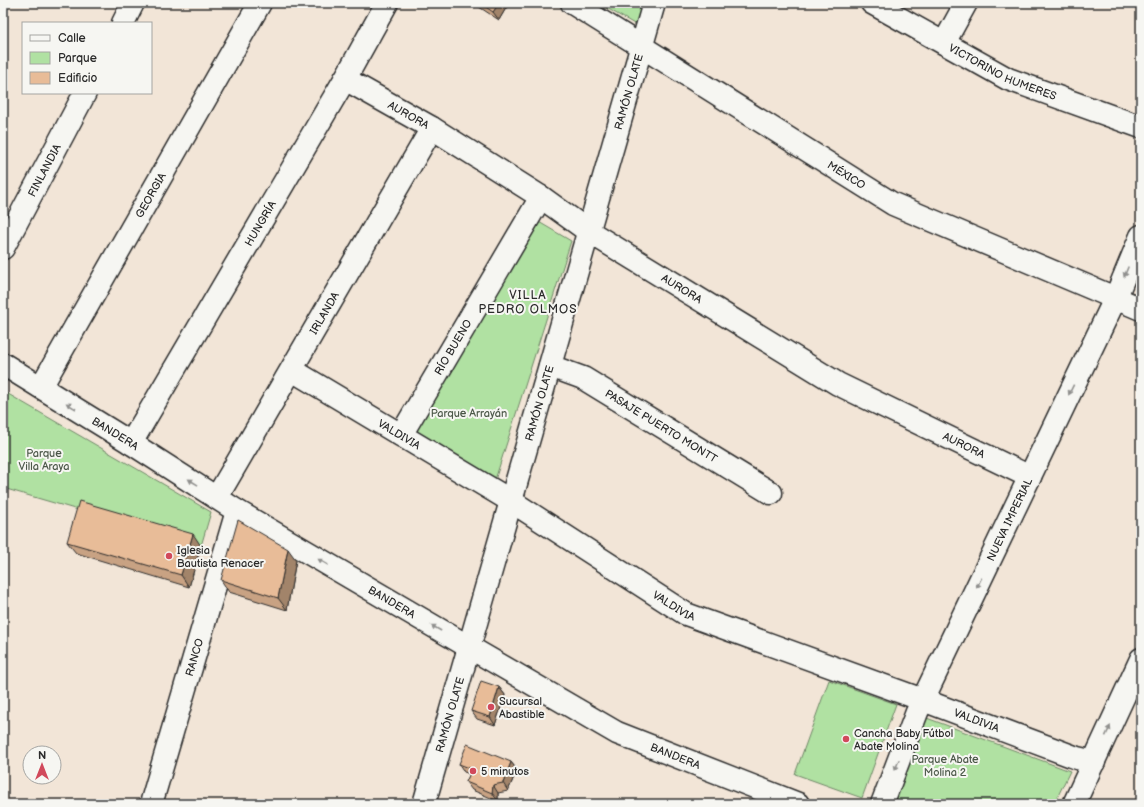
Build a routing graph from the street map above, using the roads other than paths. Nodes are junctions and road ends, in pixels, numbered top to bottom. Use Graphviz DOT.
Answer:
graph roads {
  1 [pos="133,3"];
  2 [pos="260,3"];
  3 [pos="387,3"];
  4 [pos="572,3"];
  5 [pos="654,3"];
  6 [pos="872,3"];
  7 [pos="966,3"];
  8 [pos="124,22"];
  9 [pos="944,43"];
  10 [pos="642,45"];
  11 [pos="345,79"];
  12 [pos="84,94"];
  13 [pos="1141,127"];
  14 [pos="432,128"];
  15 [pos="541,197"];
  16 [pos="588,231"];
  17 [pos="1141,236"];
  18 [pos="3,248"];
  19 [pos="1115,299"];
  20 [pos="1141,309"];
  21 [pos="550,366"];
  22 [pos="4,367"];
  23 [pos="292,370"];
  24 [pos="41,387"];
  25 [pos="401,435"];
  26 [pos="131,443"];
  27 [pos="1030,477"];
  28 [pos="771,492"];
  29 [pos="217,497"];
  30 [pos="511,501"];
  31 [pos="237,511"];
  32 [pos="469,647"];
  33 [pos="1141,659"];
  34 [pos="923,700"];
  35 [pos="1094,762"];
  36 [pos="151,804"];
  37 [pos="424,804"];
  38 [pos="798,804"];
  39 [pos="882,804"];
  40 [pos="1074,804"];
  1 -- 8 [label="street"];
  2 -- 24 [label="street, GEORGIA"];
  3 -- 11 [label="street, HUNGRÍA"];
  4 -- 10 [label="street, MÉXICO"];
  5 -- 10 [label="street, RAMÓN OLATE"];
  6 -- 9 [label="street, VICTORINO HUMERES"];
  7 -- 9 [label="street"];
  9 -- 13 [label="street, VICTORINO HUMERES"];
  10 -- 16 [label="street, RAMÓN OLATE"];
  10 -- 19 [label="street, MÉXICO"];
  11 -- 14 [label="street, AURORA"];
  11 -- 26 [label="street, HUNGRÍA"];
  12 -- 18 [label="street, FINLANDIA"];
  14 -- 15 [label="street, AURORA"];
  14 -- 23 [label="street, IRLANDA"];
  15 -- 16 [label="street, AURORA"];
  15 -- 25 [label="street, RÍO BUENO"];
  16 -- 21 [label="street, RAMÓN OLATE"];
  16 -- 27 [label="street, AURORA"];
  17 -- 19 [label="street, NUEVA IMPERIAL, one-way"];
  19 -- 20 [label="street, MÉXICO"];
  19 -- 27 [label="street, NUEVA IMPERIAL, one-way"];
  21 -- 28 [label="street, PASAJE PUERTO MONTT"];
  21 -- 30 [label="street, RAMÓN OLATE"];
  22 -- 24 [label="street, BANDERA"];
  23 -- 25 [label="street, VALDIVIA"];
  23 -- 29 [label="street, IRLANDA"];
  26 -- 24 [label="street, BANDERA, one-way"];
  25 -- 30 [label="street, VALDIVIA"];
  29 -- 26 [label="street, BANDERA, one-way"];
  27 -- 34 [label="street, NUEVA IMPERIAL, one-way"];
  29 -- 31 [label="street, BANDERA"];
  30 -- 32 [label="street, RAMÓN OLATE"];
  30 -- 34 [label="street, VALDIVIA"];
  32 -- 31 [label="street, BANDERA, one-way"];
  31 -- 36 [label="street, RANCO"];
  32 -- 37 [label="street, RAMÓN OLATE"];
  32 -- 38 [label="street, BANDERA"];
  35 -- 33 [label="street, one-way"];
  34 -- 35 [label="street, VALDIVIA"];
  34 -- 39 [label="street, NUEVA IMPERIAL, one-way"];
  35 -- 40 [label="street"];
}
